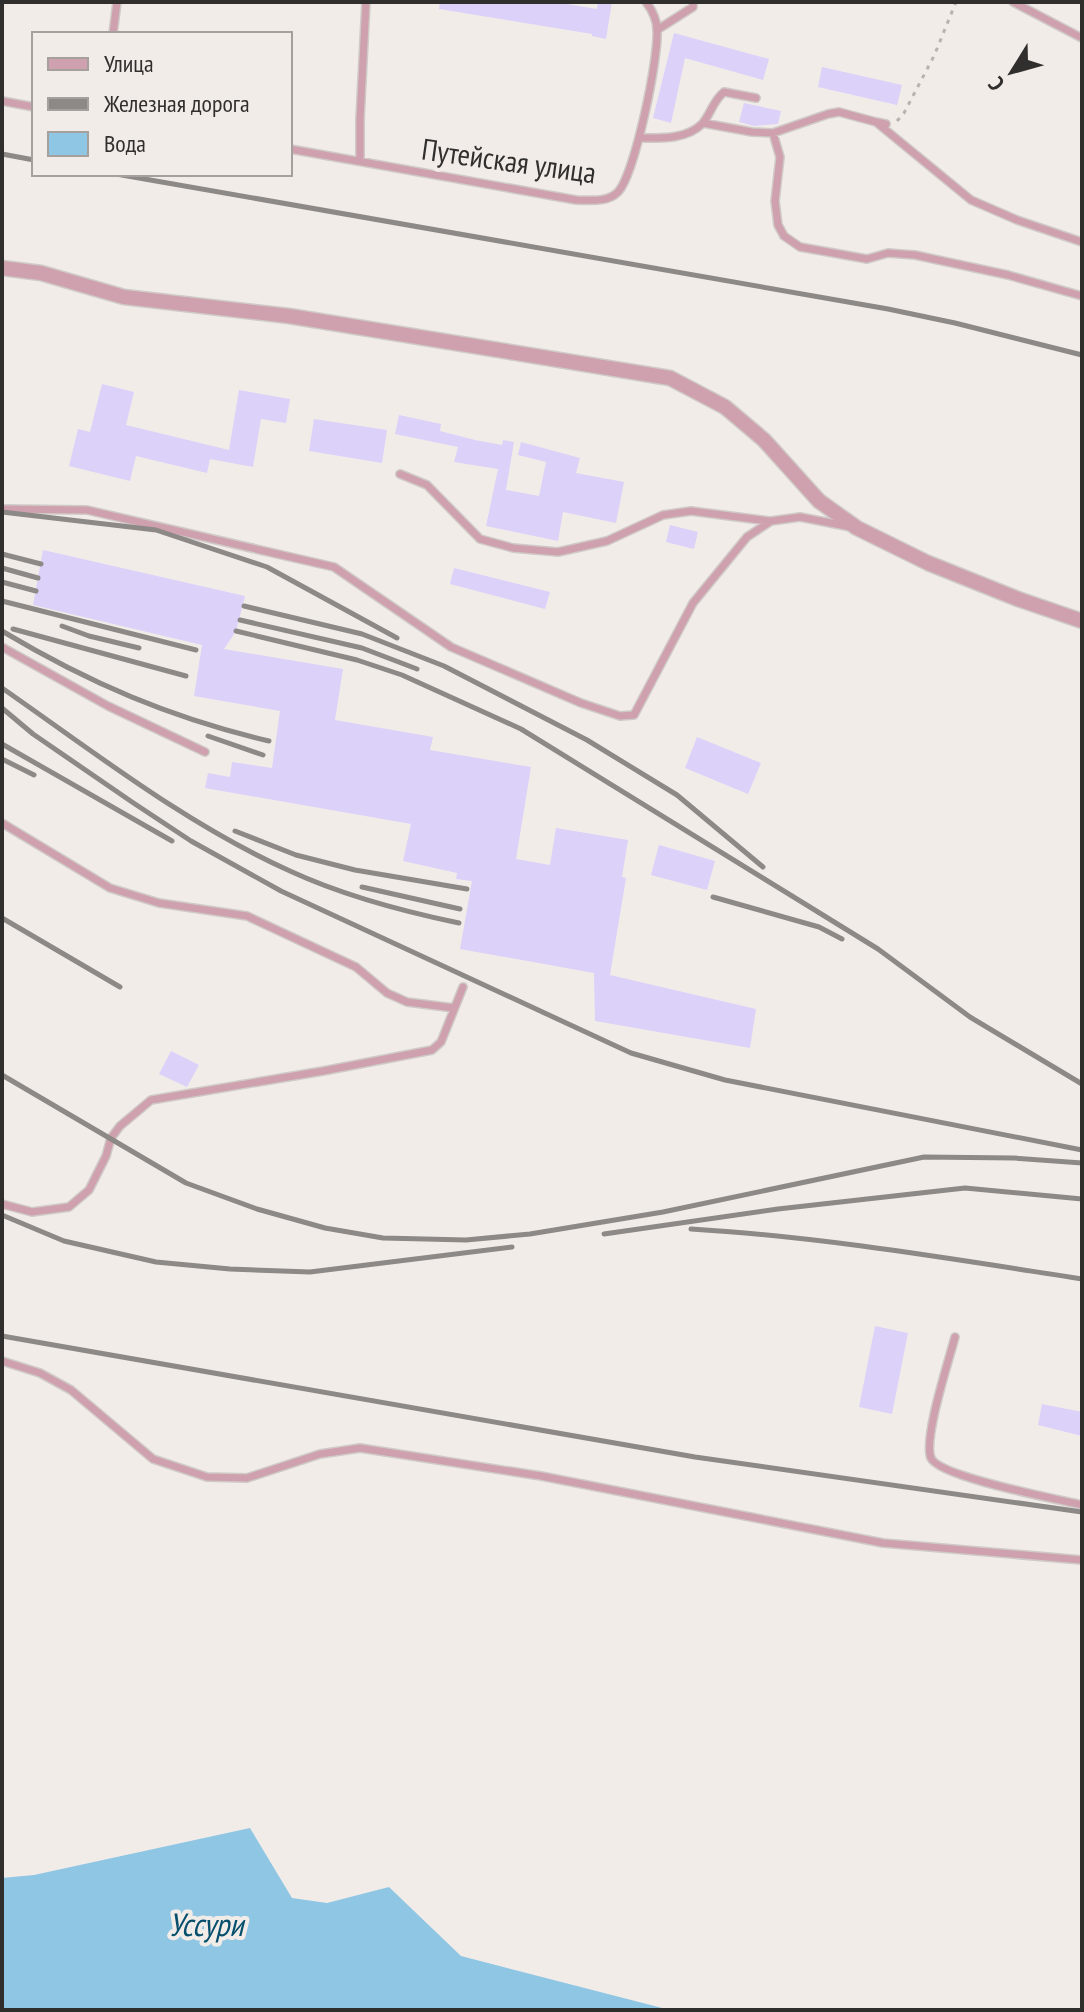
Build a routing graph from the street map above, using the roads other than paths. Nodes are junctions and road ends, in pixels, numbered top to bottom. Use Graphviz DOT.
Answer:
graph roads {
  1 [pos="117,2"];
  2 [pos="366,2"];
  3 [pos="646,2"];
  4 [pos="693,2"];
  5 [pos="1013,2"];
  6 [pos="657,30"];
  7 [pos="113,32"];
  8 [pos="1082,38"];
  9 [pos="756,98"];
  10 [pos="2,101"];
  11 [pos="32,107"];
  12 [pos="876,122"];
  13 [pos="703,123"];
  14 [pos="886,124"];
  15 [pos="773,133"];
  16 [pos="639,138"];
  17 [pos="292,149"];
  18 [pos="360,161"];
  19 [pos="1082,242"];
  20 [pos="2,268"];
  21 [pos="1082,296"];
  22 [pos="400,474"];
  23 [pos="2,509"];
  24 [pos="771,521"];
  25 [pos="857,528"];
  26 [pos="1082,621"];
  27 [pos="2,647"];
  28 [pos="205,752"];
  29 [pos="2,823"];
  30 [pos="463,987"];
  31 [pos="454,1008"];
  32 [pos="2,1204"];
  33 [pos="955,1337"];
  34 [pos="2,1361"];
  35 [pos="1082,1505"];
  36 [pos="1082,1560"];
  1 -- 7 [label="lane"];
  2 -- 18 [label="lane"];
  3 -- 6 [label="lane, Путейская улица"];
  4 -- 6 [label="lane"];
  5 -- 8 [label="lane"];
  6 -- 16 [label="lane, Путейская улица"];
  9 -- 13 [label="lane"];
  10 -- 11 [label="lane"];
  12 -- 14 [label="lane"];
  12 -- 15 [label="lane"];
  12 -- 19 [label="lane"];
  13 -- 15 [label="lane"];
  13 -- 16 [label="lane"];
  15 -- 21 [label="lane"];
  16 -- 18 [label="lane, Путейская улица"];
  17 -- 18 [label="lane, Путейская улица"];
  20 -- 25 [label="street"];
  22 -- 24 [label="lane"];
  23 -- 24 [label="lane"];
  24 -- 25 [label="lane"];
  25 -- 26 [label="street"];
  27 -- 28 [label="lane"];
  29 -- 31 [label="lane"];
  30 -- 31 [label="lane"];
  31 -- 32 [label="lane"];
  33 -- 35 [label="lane"];
  34 -- 36 [label="lane"];
}
